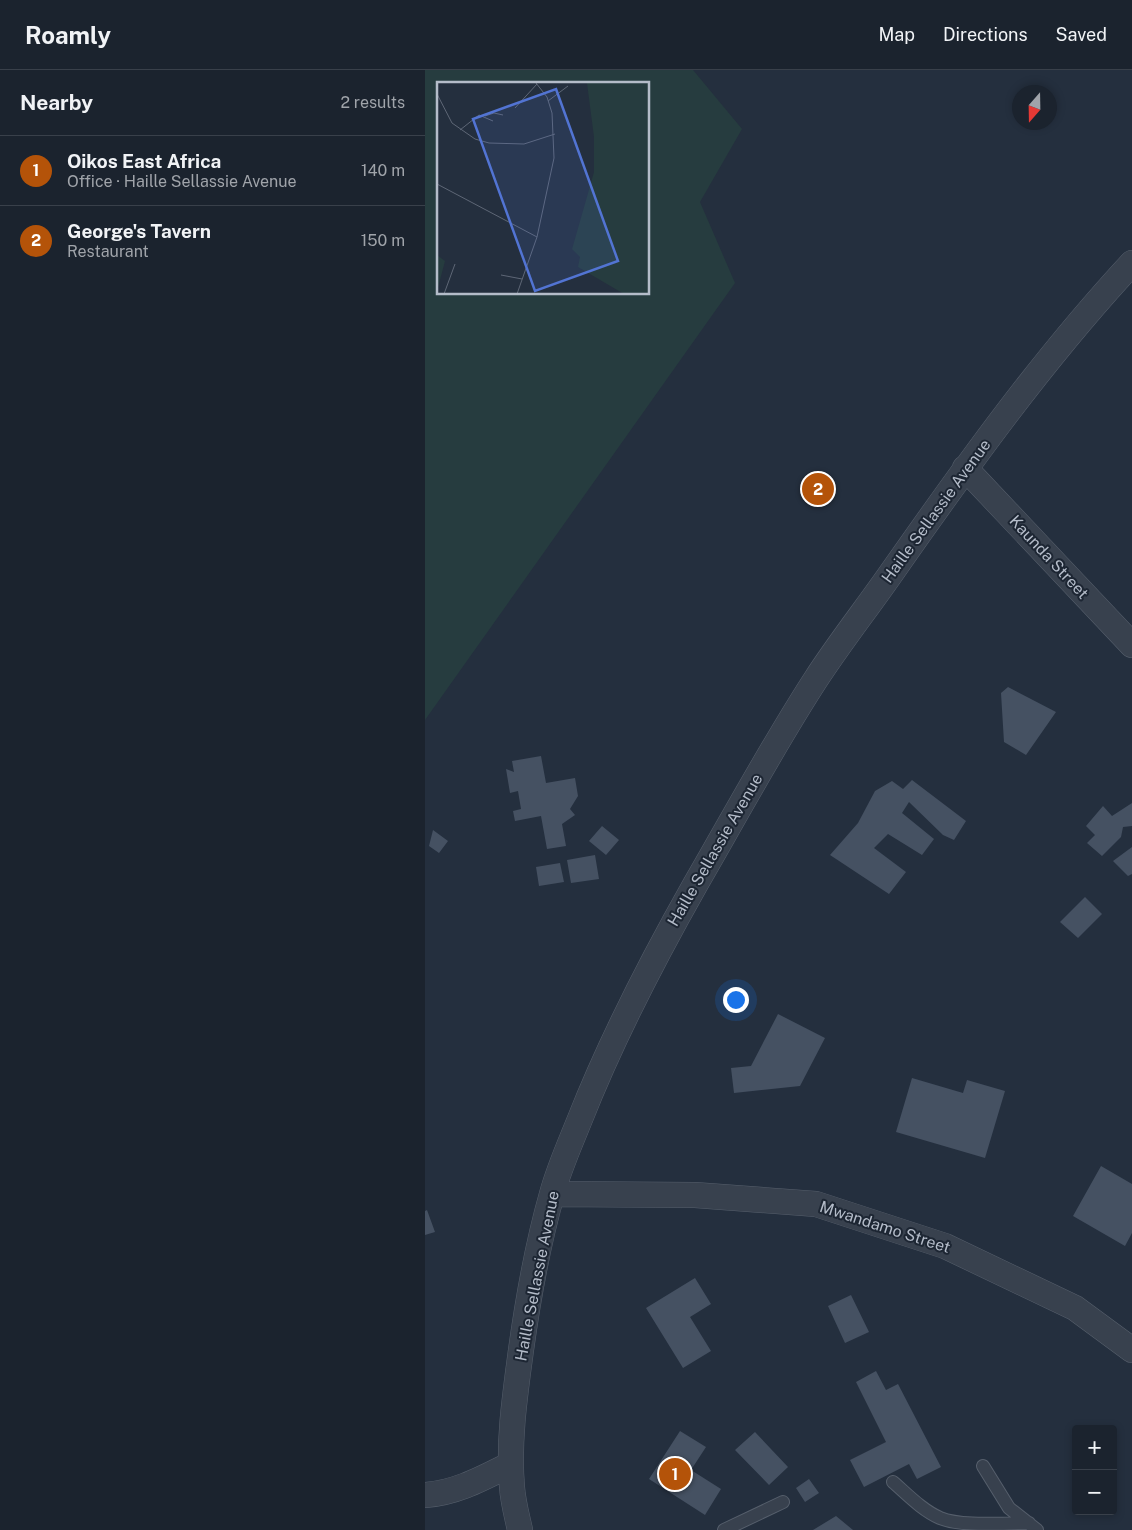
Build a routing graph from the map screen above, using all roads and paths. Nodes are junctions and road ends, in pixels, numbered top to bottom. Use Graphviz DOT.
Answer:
graph roads {
  1 [pos="1132,263"];
  2 [pos="965,468"];
  3 [pos="1132,645"];
  4 [pos="551,1194"];
  5 [pos="1132,1350"];
  6 [pos="511,1464"];
  7 [pos="983,1466"];
  8 [pos="893,1482"];
  9 [pos="425,1495"];
  10 [pos="783,1502"];
  11 [pos="1033,1527"];
  12 [pos="520,1530"];
  13 [pos="724,1530"];
  1 -- 2 [label="street, Haille Sellassie Avenue"];
  2 -- 3 [label="street, Kaunda Street"];
  2 -- 4 [label="street, Haille Sellassie Avenue"];
  4 -- 5 [label="street, Mwandamo Street"];
  4 -- 6 [label="street, Haille Sellassie Avenue"];
  6 -- 9 [label="street"];
  6 -- 12 [label="street, Haille Sellassie Avenue"];
  7 -- 11 [label="lane"];
  8 -- 11 [label="lane"];
  10 -- 13 [label="lane"];
}
